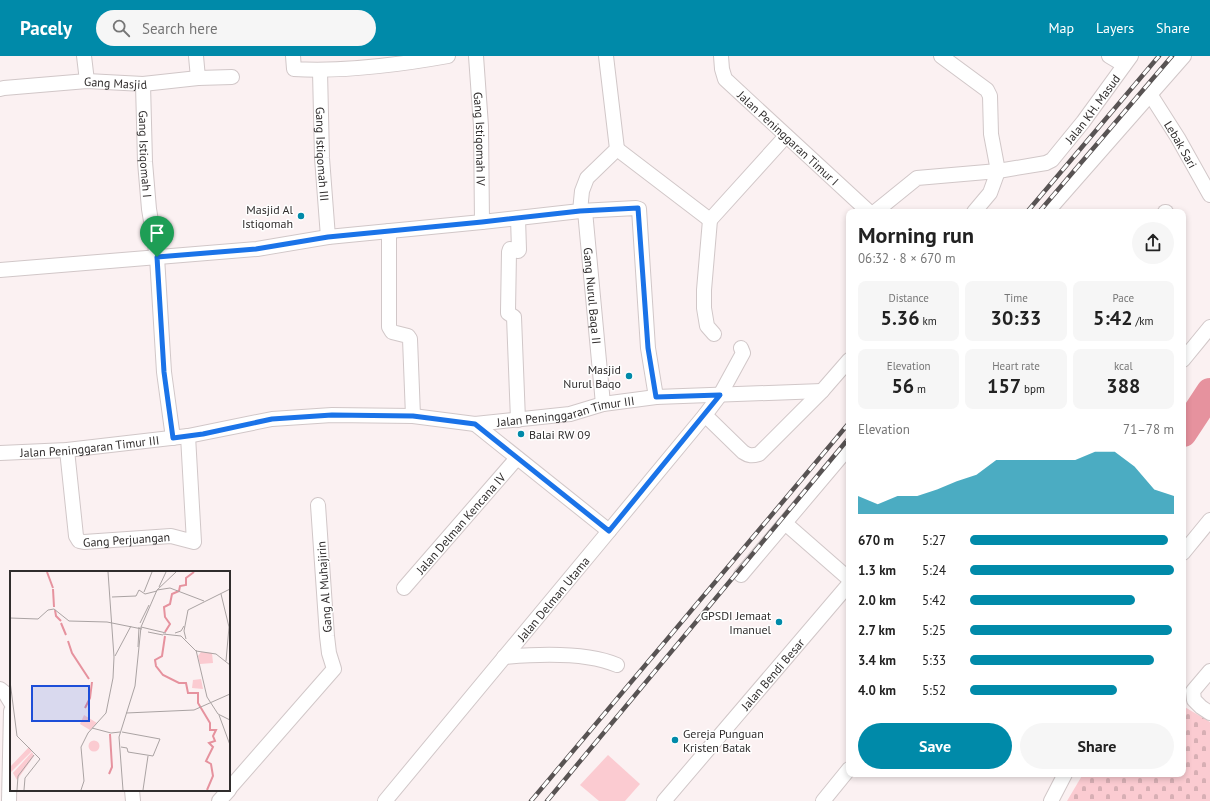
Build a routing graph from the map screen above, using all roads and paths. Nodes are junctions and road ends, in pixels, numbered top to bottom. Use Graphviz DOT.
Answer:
graph roads {
  1 [pos="84,56"];
  2 [pos="196,56"];
  3 [pos="448,56"];
  4 [pos="476,56"];
  5 [pos="606,56"];
  6 [pos="721,56"];
  7 [pos="941,56"];
  8 [pos="1109,56"];
  9 [pos="1184,56"];
  10 [pos="1127,60"];
  11 [pos="294,63"];
  12 [pos="320,70"];
  13 [pos="232,77"];
  14 [pos="198,78"];
  15 [pos="87,82"];
  16 [pos="143,84"];
  17 [pos="0,89"];
  18 [pos="1150,94"];
  19 [pos="786,136"];
  20 [pos="617,149"];
  21 [pos="998,171"];
  22 [pos="1210,195"];
  23 [pos="866,209"];
  24 [pos="879,209"];
  25 [pos="977,209"];
  26 [pos="1050,209"];
  27 [pos="582,211"];
  28 [pos="518,218"];
  29 [pos="710,220"];
  30 [pos="482,222"];
  31 [pos="389,231"];
  32 [pos="328,237"];
  33 [pos="157,257"];
  34 [pos="0,270"];
  35 [pos="1210,327"];
  36 [pos="714,334"];
  37 [pos="741,348"];
  38 [pos="1186,356"];
  39 [pos="846,363"];
  40 [pos="822,391"];
  41 [pos="720,395"];
  42 [pos="656,397"];
  43 [pos="603,404"];
  44 [pos="705,415"];
  45 [pos="413,416"];
  46 [pos="518,420"];
  47 [pos="475,424"];
  48 [pos="188,436"];
  49 [pos="173,438"];
  50 [pos="67,450"];
  51 [pos="846,451"];
  52 [pos="0,453"];
  53 [pos="517,458"];
  54 [pos="318,505"];
  55 [pos="1210,520"];
  56 [pos="785,522"];
  57 [pos="609,531"];
  58 [pos="1186,549"];
  59 [pos="741,575"];
  60 [pos="846,576"];
  61 [pos="404,588"];
  62 [pos="846,588"];
  63 [pos="504,657"];
  64 [pos="617,665"];
  65 [pos="1210,671"];
  66 [pos="0,689"];
  67 [pos="10,701"];
  68 [pos="1210,713"];
  69 [pos="10,753"];
  70 [pos="846,773"];
  71 [pos="1063,777"];
  72 [pos="230,789"];
  73 [pos="132,791"];
  74 [pos="228,791"];
  75 [pos="666,800"];
  76 [pos="9,801"];
  77 [pos="133,801"];
  78 [pos="219,801"];
  79 [pos="385,801"];
  80 [pos="823,801"];
  81 [pos="1051,801"];
  1 -- 15 [label="street"];
  2 -- 14 [label="street"];
  3 -- 12 [label="street"];
  4 -- 30 [label="street, Gang Istiqomah IV"];
  5 -- 20 [label="street"];
  6 -- 19 [label="street, Jalan Peninggaran Timur I"];
  7 -- 21 [label="street"];
  8 -- 10 [label="street"];
  9 -- 18 [label="street"];
  10 -- 21 [label="street, Jalan KH. Masud"];
  11 -- 12 [label="street"];
  12 -- 32 [label="street, Gang Istiqomah III"];
  13 -- 14 [label="street, Gang Masjid"];
  14 -- 16 [label="street, Gang Masjid"];
  15 -- 16 [label="street, Gang Masjid"];
  15 -- 17 [label="street, Gang Masjid"];
  16 -- 33 [label="street, Gang Istiqomah I"];
  18 -- 22 [label="street, Lebak Sari"];
  18 -- 26 [label="street"];
  19 -- 23 [label="street, Jalan Peninggaran Timur I"];
  19 -- 29 [label="street"];
  20 -- 27 [label="street, Gang Nurul Baqa II"];
  20 -- 29 [label="street"];
  21 -- 24 [label="street"];
  21 -- 25 [label="street"];
  27 -- 28 [label="street"];
  27 -- 42 [label="street"];
  27 -- 43 [label="street, Gang Nurul Baqa II"];
  28 -- 30 [label="street"];
  28 -- 46 [label="street"];
  29 -- 36 [label="street"];
  30 -- 31 [label="street"];
  31 -- 32 [label="street"];
  31 -- 45 [label="street"];
  32 -- 33 [label="street"];
  33 -- 34 [label="street"];
  33 -- 49 [label="street, Gang Istiqomah I"];
  35 -- 38 [label="street"];
  37 -- 41 [label="street, Jalan Delman Utama"];
  39 -- 40 [label="street"];
  40 -- 41 [label="street, Jalan Peninggaran Timur III"];
  40 -- 44 [label="street"];
  41 -- 42 [label="street, Jalan Peninggaran Timur III"];
  41 -- 44 [label="street, Jalan Delman Utama"];
  42 -- 43 [label="street, Jalan Peninggaran Timur III"];
  43 -- 46 [label="street, Jalan Peninggaran Timur III"];
  44 -- 57 [label="street, Jalan Delman Utama"];
  45 -- 47 [label="street, Jalan Peninggaran Timur III"];
  45 -- 48 [label="street, Jalan Peninggaran Timur III"];
  46 -- 47 [label="street, Jalan Peninggaran Timur III"];
  47 -- 53 [label="street"];
  48 -- 49 [label="street, Jalan Peninggaran Timur III"];
  48 -- 50 [label="street, Gang Perjuangan"];
  49 -- 50 [label="street, Jalan Peninggaran Timur III"];
  50 -- 52 [label="street, Jalan Peninggaran Timur III"];
  51 -- 56 [label="street"];
  53 -- 57 [label="street"];
  53 -- 61 [label="street, Jalan Delman Kencana IV"];
  54 -- 72 [label="street, Gang Al Muhajirin"];
  55 -- 58 [label="street"];
  56 -- 59 [label="street"];
  56 -- 60 [label="street"];
  57 -- 63 [label="street, Jalan Delman Utama"];
  62 -- 75 [label="street, Jalan Bendi Besar"];
  63 -- 64 [label="street"];
  63 -- 79 [label="street, Jalan Delman Utama"];
  65 -- 68 [label="street"];
  66 -- 67 [label="street"];
  69 -- 76 [label="street"];
  70 -- 80 [label="street"];
  71 -- 81 [label="street"];
  73 -- 77 [label="street"];
  74 -- 78 [label="street"];
}
